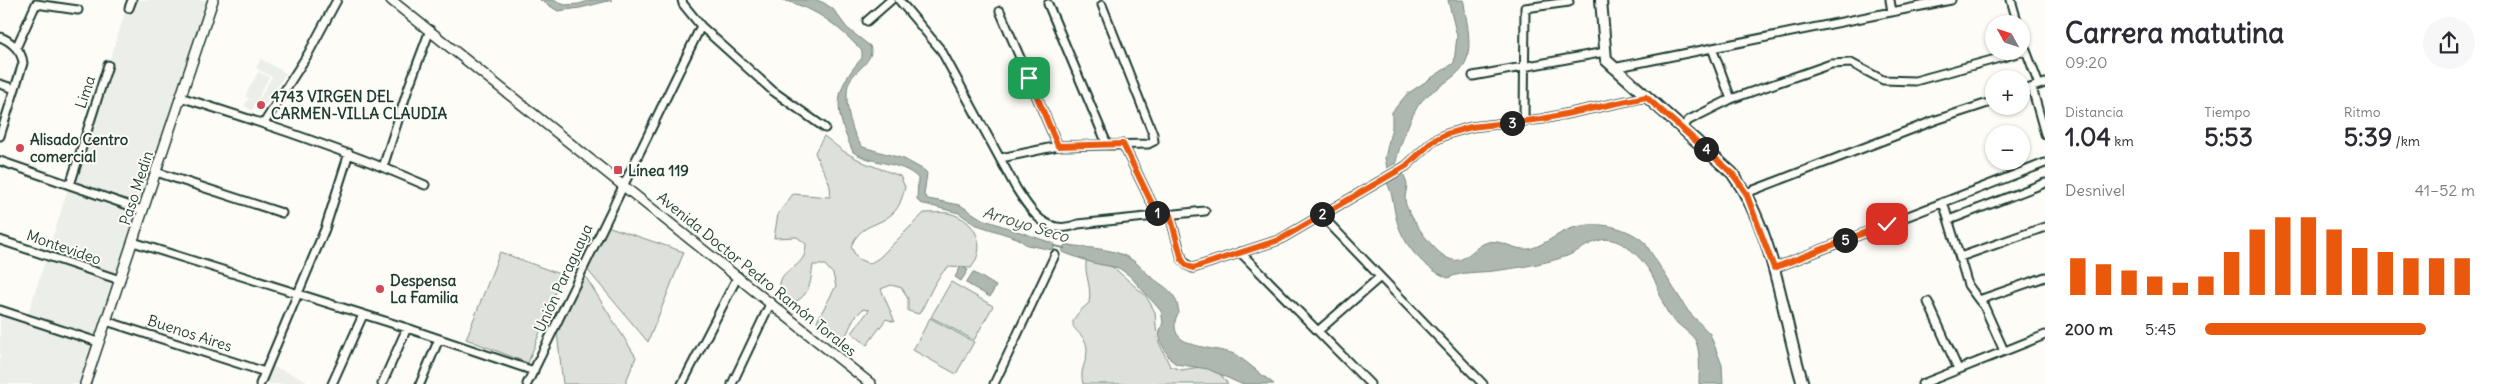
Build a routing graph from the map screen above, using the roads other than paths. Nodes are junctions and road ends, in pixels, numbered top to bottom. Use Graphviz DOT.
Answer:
graph roads {
  1 [pos="132,0"];
  2 [pos="213,0"];
  3 [pos="337,0"];
  4 [pos="391,0"];
  5 [pos="891,0"];
  6 [pos="899,0"];
  7 [pos="1601,0"];
  8 [pos="1890,0"];
  9 [pos="1951,0"];
  10 [pos="2011,0"];
  11 [pos="683,2"];
  12 [pos="1569,2"];
  13 [pos="1048,4"];
  14 [pos="1102,5"];
  15 [pos="129,8"];
  16 [pos="78,10"];
  17 [pos="1000,11"];
  18 [pos="1892,12"];
  19 [pos="2015,15"];
  20 [pos="868,22"];
  21 [pos="701,26"];
  22 [pos="430,30"];
  23 [pos="0,37"];
  24 [pos="16,48"];
  25 [pos="1712,48"];
  26 [pos="1605,52"];
  27 [pos="1992,60"];
  28 [pos="2029,60"];
  29 [pos="108,65"];
  30 [pos="1526,65"];
  31 [pos="1612,68"];
  32 [pos="1473,76"];
  33 [pos="0,84"];
  34 [pos="2039,85"];
  35 [pos="15,89"];
  36 [pos="180,97"];
  37 [pos="1646,97"];
  38 [pos="1731,99"];
  39 [pos="1985,104"];
  40 [pos="1524,121"];
  41 [pos="264,123"];
  42 [pos="1682,127"];
  43 [pos="825,128"];
  44 [pos="2045,134"];
  45 [pos="0,136"];
  46 [pos="1107,144"];
  47 [pos="1123,144"];
  48 [pos="1058,146"];
  49 [pos="349,153"];
  50 [pos="1001,158"];
  51 [pos="0,161"];
  52 [pos="2045,163"];
  53 [pos="383,167"];
  54 [pos="156,172"];
  55 [pos="623,184"];
  56 [pos="2045,184"];
  57 [pos="70,185"];
  58 [pos="425,185"];
  59 [pos="1746,193"];
  60 [pos="1943,202"];
  61 [pos="142,210"];
  62 [pos="1205,211"];
  63 [pos="282,213"];
  64 [pos="1170,215"];
  65 [pos="1321,215"];
  66 [pos="1158,216"];
  67 [pos="1949,220"];
  68 [pos="2045,226"];
  69 [pos="0,240"];
  70 [pos="133,242"];
  71 [pos="1240,252"];
  72 [pos="1055,255"];
  73 [pos="1960,257"];
  74 [pos="1774,268"];
  75 [pos="738,276"];
  76 [pos="1380,277"];
  77 [pos="2045,277"];
  78 [pos="120,280"];
  79 [pos="299,294"];
  80 [pos="1979,300"];
  81 [pos="771,302"];
  82 [pos="1928,302"];
  83 [pos="0,310"];
  84 [pos="363,315"];
  85 [pos="106,321"];
  86 [pos="407,328"];
  87 [pos="1318,331"];
  88 [pos="2045,335"];
  89 [pos="439,338"];
  90 [pos="98,342"];
  91 [pos="2004,350"];
  92 [pos="1958,369"];
  93 [pos="534,371"];
  94 [pos="265,372"];
  95 [pos="85,384"];
  96 [pos="260,384"];
  97 [pos="332,384"];
  98 [pos="382,384"];
  99 [pos="420,384"];
  100 [pos="527,384"];
  101 [pos="682,384"];
  102 [pos="732,384"];
  103 [pos="871,384"];
  104 [pos="994,384"];
  105 [pos="1370,384"];
  106 [pos="1483,384"];
  107 [pos="1803,384"];
  108 [pos="1922,384"];
  1 -- 15 [label="street"];
  2 -- 36 [label="street, Paso Medin"];
  3 -- 41 [label="street"];
  4 -- 22 [label="street, Avenida Doctor Pedro Ramón Torales"];
  5 -- 20 [label="street"];
  6 -- 50 [label="street"];
  7 -- 26 [label="main road"];
  8 -- 18 [label="street"];
  9 -- 18 [label="street"];
  10 -- 19 [label="street"];
  11 -- 21 [label="street"];
  12 -- 30 [label="street"];
  13 -- 46 [label="street"];
  14 -- 47 [label="street"];
  16 -- 24 [label="street"];
  17 -- 48 [label="street"];
  18 -- 25 [label="street"];
  21 -- 43 [label="street"];
  21 -- 55 [label="street, Unión Paraguaya"];
  22 -- 53 [label="street"];
  22 -- 55 [label="street, Avenida Doctor Pedro Ramón Torales"];
  23 -- 24 [label="street"];
  24 -- 35 [label="street"];
  25 -- 31 [label="street"];
  25 -- 38 [label="street"];
  26 -- 30 [label="street"];
  26 -- 31 [label="main road"];
  27 -- 38 [label="street"];
  28 -- 34 [label="street"];
  29 -- 57 [label="street, Lima"];
  30 -- 32 [label="street"];
  30 -- 40 [label="street"];
  31 -- 37 [label="main road"];
  33 -- 35 [label="street"];
  34 -- 44 [label="street"];
  35 -- 45 [label="street"];
  36 -- 41 [label="street"];
  36 -- 54 [label="street, Paso Medin"];
  37 -- 40 [label="street"];
  37 -- 42 [label="main road"];
  38 -- 42 [label="street"];
  39 -- 59 [label="street"];
  40 -- 65 [label="street"];
  41 -- 49 [label="street"];
  42 -- 59 [label="main road"];
  46 -- 47 [label="street"];
  46 -- 48 [label="street"];
  47 -- 66 [label="street"];
  48 -- 50 [label="street"];
  49 -- 53 [label="street"];
  49 -- 79 [label="street"];
  50 -- 66 [label="street"];
  51 -- 57 [label="street"];
  52 -- 60 [label="street"];
  53 -- 58 [label="street"];
  54 -- 61 [label="street, Paso Medin"];
  54 -- 63 [label="street"];
  55 -- 75 [label="street, Avenida Doctor Pedro Ramón Torales"];
  55 -- 93 [label="street, Unión Paraguaya"];
  56 -- 67 [label="street"];
  57 -- 61 [label="street"];
  59 -- 74 [label="main road"];
  60 -- 67 [label="street"];
  60 -- 74 [label="street"];
  61 -- 70 [label="street, Paso Medin"];
  62 -- 64 [label="street"];
  64 -- 66 [label="street"];
  64 -- 71 [label="street"];
  65 -- 71 [label="street"];
  65 -- 76 [label="street"];
  67 -- 73 [label="street"];
  68 -- 73 [label="street"];
  69 -- 78 [label="street, Montevideo"];
  70 -- 78 [label="street, Paso Medin"];
  70 -- 79 [label="street"];
  71 -- 87 [label="street"];
  72 -- 104 [label="street"];
  73 -- 80 [label="street"];
  74 -- 107 [label="main road"];
  75 -- 81 [label="street, Avenida Doctor Pedro Ramón Torales"];
  75 -- 101 [label="street"];
  76 -- 87 [label="street"];
  76 -- 106 [label="street"];
  77 -- 80 [label="street"];
  78 -- 85 [label="street, Paso Medin"];
  79 -- 84 [label="street"];
  79 -- 94 [label="street"];
  80 -- 91 [label="street"];
  81 -- 102 [label="street"];
  81 -- 103 [label="street, Avenida Doctor Pedro Ramón Torales"];
  82 -- 92 [label="street"];
  83 -- 90 [label="street"];
  84 -- 86 [label="street"];
  84 -- 97 [label="street"];
  85 -- 90 [label="street, Paso Medin"];
  85 -- 94 [label="street, Buenos Aires"];
  86 -- 89 [label="street"];
  86 -- 98 [label="street"];
  87 -- 105 [label="street"];
  88 -- 91 [label="street"];
  89 -- 93 [label="street"];
  89 -- 99 [label="street"];
  90 -- 95 [label="street, Paso Medin"];
  91 -- 92 [label="street"];
  92 -- 108 [label="street"];
  93 -- 100 [label="street, Unión Paraguaya"];
  94 -- 96 [label="street"];
}
